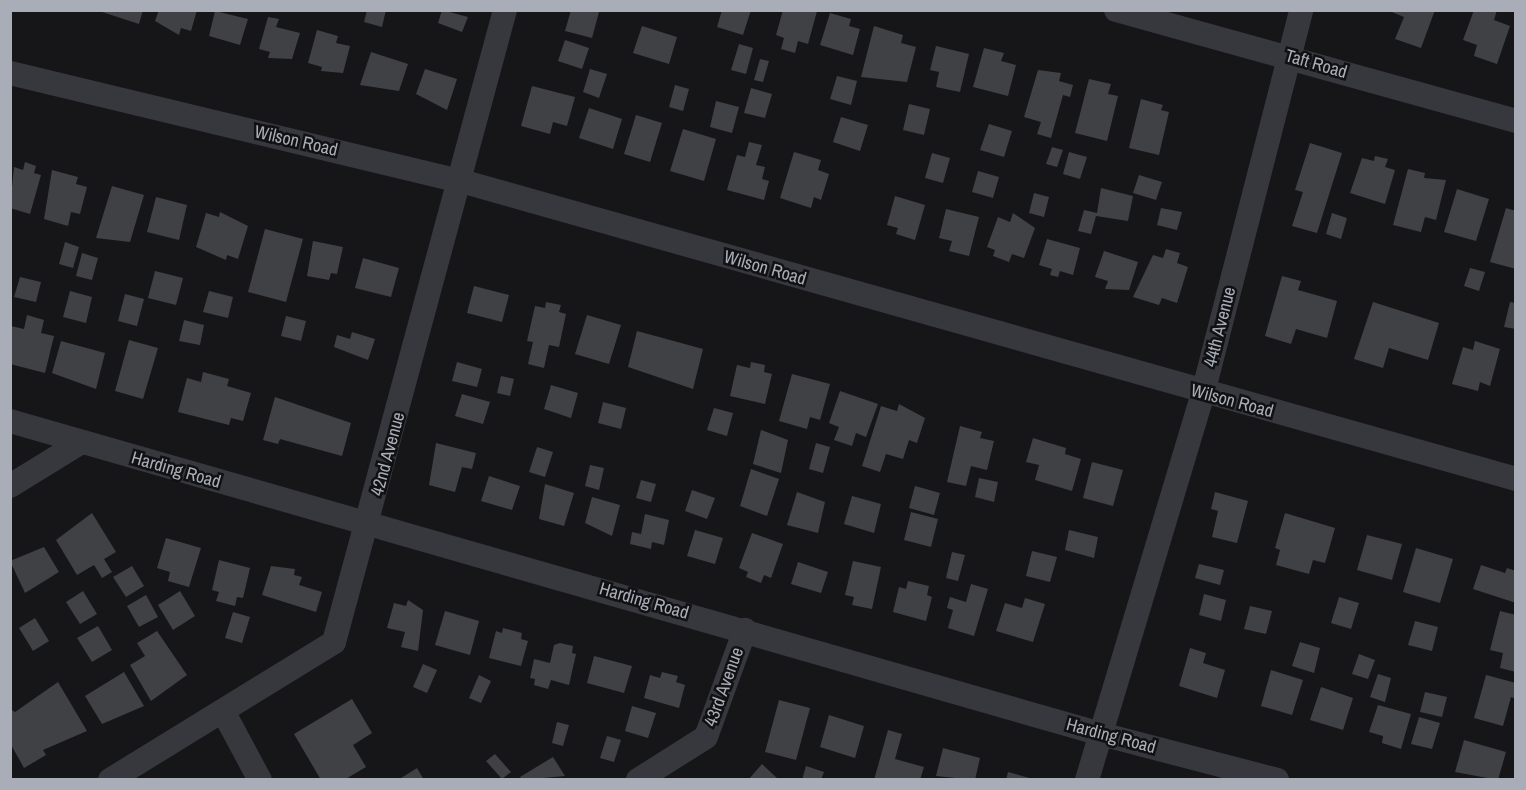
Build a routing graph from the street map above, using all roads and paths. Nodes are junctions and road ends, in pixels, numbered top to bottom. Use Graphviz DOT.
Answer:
graph roads {
  1 [pos="505,10"];
  2 [pos="1116,10"];
  3 [pos="1301,10"];
  4 [pos="1290,57"];
  5 [pos="10,73"];
  6 [pos="1515,121"];
  7 [pos="461,181"];
  8 [pos="1203,393"];
  9 [pos="10,421"];
  10 [pos="80,443"];
  11 [pos="1515,479"];
  12 [pos="10,486"];
  13 [pos="370,524"];
  14 [pos="746,630"];
  15 [pos="224,713"];
  16 [pos="1101,734"];
  17 [pos="110,780"];
  18 [pos="260,780"];
  19 [pos="638,780"];
  20 [pos="1087,780"];
  21 [pos="1277,780"];
  1 -- 7 [label="street, 42nd Avenue"];
  2 -- 4 [label="street, Taft Road"];
  3 -- 4 [label="street, 44th Avenue"];
  4 -- 6 [label="street, Taft Road"];
  4 -- 8 [label="street, 44th Avenue"];
  5 -- 7 [label="street, Wilson Road"];
  7 -- 8 [label="street, Wilson Road"];
  7 -- 13 [label="street, 42nd Avenue"];
  8 -- 11 [label="street, Wilson Road"];
  8 -- 16 [label="street, 44th Avenue"];
  9 -- 10 [label="street, Harding Road"];
  10 -- 12 [label="street"];
  10 -- 13 [label="street, Harding Road"];
  13 -- 14 [label="street, Harding Road"];
  13 -- 15 [label="street, 42nd Avenue"];
  14 -- 16 [label="street, Harding Road"];
  14 -- 19 [label="street, 43rd Avenue"];
  15 -- 17 [label="street, 42nd Avenue"];
  15 -- 18 [label="street"];
  16 -- 20 [label="street, 44th Avenue"];
  16 -- 21 [label="street, Harding Road"];
}
